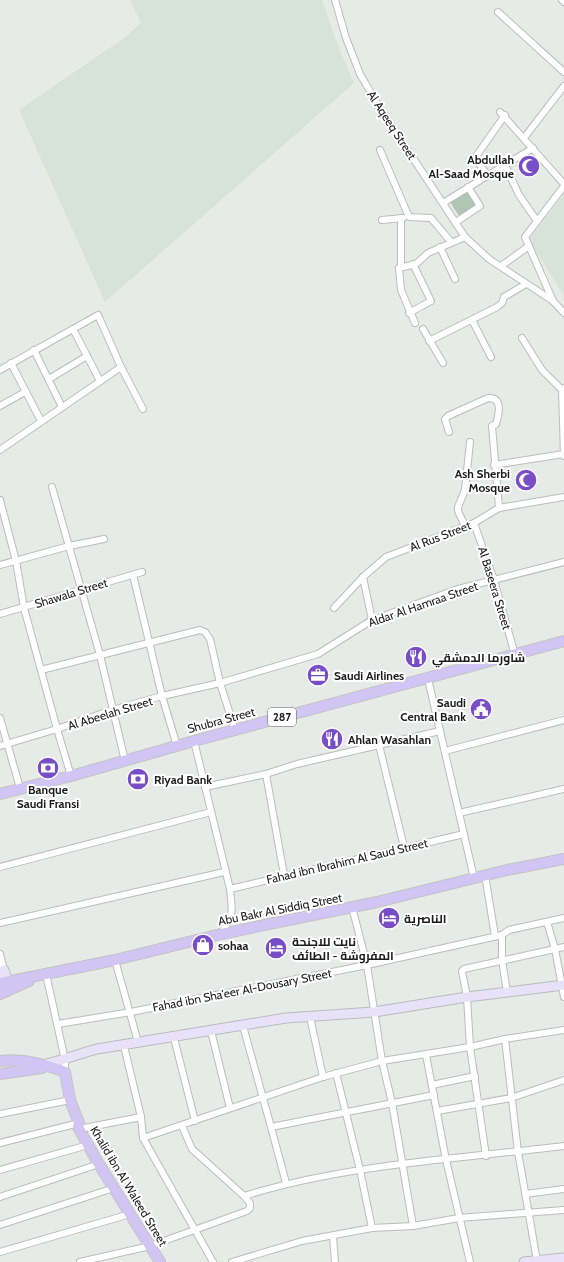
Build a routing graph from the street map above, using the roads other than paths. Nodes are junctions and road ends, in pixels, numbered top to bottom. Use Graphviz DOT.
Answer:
graph roads {
  1 [pos="335,0"];
  2 [pos="498,12"];
  3 [pos="564,72"];
  4 [pos="564,86"];
  5 [pos="524,138"];
  6 [pos="533,148"];
  7 [pos="380,150"];
  8 [pos="505,165"];
  9 [pos="487,175"];
  10 [pos="564,185"];
  11 [pos="468,187"];
  12 [pos="443,203"];
  13 [pos="401,218"];
  14 [pos="409,218"];
  15 [pos="382,220"];
  16 [pos="537,221"];
  17 [pos="456,222"];
  18 [pos="465,237"];
  19 [pos="451,242"];
  20 [pos="529,246"];
  21 [pos="440,247"];
  22 [pos="413,264"];
  23 [pos="501,266"];
  24 [pos="401,267"];
  25 [pos="455,279"];
  26 [pos="526,284"];
  27 [pos="553,301"];
  28 [pos="409,313"];
  29 [pos="564,313"];
  30 [pos="472,320"];
  31 [pos="415,323"];
  32 [pos="73,329"];
  33 [pos="423,329"];
  34 [pos="522,338"];
  35 [pos="429,341"];
  36 [pos="34,350"];
  37 [pos="87,356"];
  38 [pos="491,357"];
  39 [pos="11,363"];
  40 [pos="443,364"];
  41 [pos="121,367"];
  42 [pos="0,370"];
  43 [pos="49,379"];
  44 [pos="100,381"];
  45 [pos="563,389"];
  46 [pos="25,392"];
  47 [pos="0,406"];
  48 [pos="62,408"];
  49 [pos="143,409"];
  50 [pos="41,421"];
  51 [pos="449,432"];
  52 [pos="470,442"];
  53 [pos="0,450"];
  54 [pos="564,454"];
  55 [pos="564,458"];
  56 [pos="494,465"];
  57 [pos="52,487"];
  58 [pos="564,497"];
  59 [pos="0,500"];
  60 [pos="499,508"];
  61 [pos="2,513"];
  62 [pos="474,523"];
  63 [pos="465,526"];
  64 [pos="104,539"];
  65 [pos="69,546"];
  66 [pos="16,561"];
  67 [pos="564,562"];
  68 [pos="0,565"];
  69 [pos="142,572"];
  70 [pos="133,575"];
  71 [pos="363,578"];
  72 [pos="494,580"];
  73 [pos="81,589"];
  74 [pos="24,608"];
  75 [pos="334,608"];
  76 [pos="0,614"];
  77 [pos="372,620"];
  78 [pos="564,641"];
  79 [pos="151,643"];
  80 [pos="100,655"];
  81 [pos="515,655"];
  82 [pos="41,670"];
  83 [pos="428,679"];
  84 [pos="220,683"];
  85 [pos="162,696"];
  86 [pos="112,710"];
  87 [pos="0,718"];
  88 [pos="564,720"];
  89 [pos="57,730"];
  90 [pos="235,730"];
  91 [pos="440,731"];
  92 [pos="194,741"];
  93 [pos="3,745"];
  94 [pos="379,745"];
  95 [pos="177,746"];
  96 [pos="445,751"];
  97 [pos="125,761"];
  98 [pos="266,774"];
  99 [pos="71,776"];
  100 [pos="205,787"];
  101 [pos="20,788"];
  102 [pos="564,789"];
  103 [pos="0,794"];
  104 [pos="211,812"];
  105 [pos="459,813"];
  106 [pos="464,834"];
  107 [pos="404,847"];
  108 [pos="564,859"];
  109 [pos="0,867"];
  110 [pos="224,872"];
  111 [pos="284,875"];
  112 [pos="485,875"];
  113 [pos="474,878"];
  114 [pos="230,889"];
  115 [pos="352,907"];
  116 [pos="564,918"];
  117 [pos="547,922"];
  118 [pos="0,923"];
  119 [pos="220,934"];
  120 [pos="502,934"];
  121 [pos="495,936"];
  122 [pos="564,947"];
  123 [pos="555,948"];
  124 [pos="0,954"];
  125 [pos="115,960"];
  126 [pos="502,960"];
  127 [pos="367,966"];
  128 [pos="1,972"];
  129 [pos="46,974"];
  130 [pos="0,983"];
  131 [pos="563,985"];
  132 [pos="507,992"];
  133 [pos="0,994"];
  134 [pos="467,997"];
  135 [pos="564,997"];
  136 [pos="131,1012"];
  137 [pos="374,1012"];
  138 [pos="310,1017"];
  139 [pos="58,1024"];
  140 [pos="243,1026"];
  141 [pos="564,1030"];
  142 [pos="211,1031"];
  143 [pos="174,1038"];
  144 [pos="505,1039"];
  145 [pos="138,1042"];
  146 [pos="124,1046"];
  147 [pos="470,1047"];
  148 [pos="426,1055"];
  149 [pos="65,1060"];
  150 [pos="0,1061"];
  151 [pos="382,1061"];
  152 [pos="46,1066"];
  153 [pos="65,1072"];
  154 [pos="0,1074"];
  155 [pos="336,1074"];
  156 [pos="475,1076"];
  157 [pos="323,1077"];
  158 [pos="564,1080"];
  159 [pos="432,1085"];
  160 [pos="434,1095"];
  161 [pos="263,1097"];
  162 [pos="511,1098"];
  163 [pos="70,1100"];
  164 [pos="392,1103"];
  165 [pos="479,1104"];
  166 [pos="230,1108"];
  167 [pos="437,1111"];
  168 [pos="346,1112"];
  169 [pos="0,1114"];
  170 [pos="142,1117"];
  171 [pos="195,1121"];
  172 [pos="79,1126"];
  173 [pos="182,1126"];
  174 [pos="272,1127"];
  175 [pos="143,1138"];
  176 [pos="0,1143"];
  177 [pos="88,1145"];
  178 [pos="564,1146"];
  179 [pos="518,1152"];
  180 [pos="486,1156"];
  181 [pos="446,1160"];
  182 [pos="0,1163"];
  183 [pos="99,1164"];
  184 [pos="402,1166"];
  185 [pos="1,1170"];
  186 [pos="360,1170"];
  187 [pos="286,1183"];
  188 [pos="114,1188"];
  189 [pos="564,1189"];
  190 [pos="525,1194"];
  191 [pos="0,1196"];
  192 [pos="244,1196"];
  193 [pos="564,1210"];
  194 [pos="528,1213"];
  195 [pos="130,1214"];
  196 [pos="459,1218"];
  197 [pos="0,1225"];
  198 [pos="413,1226"];
  199 [pos="372,1228"];
  200 [pos="194,1231"];
  201 [pos="333,1236"];
  202 [pos="150,1246"];
  203 [pos="0,1252"];
  204 [pos="564,1258"];
  205 [pos="537,1261"];
  206 [pos="80,1262"];
  207 [pos="160,1262"];
  208 [pos="213,1262"];
  209 [pos="232,1262"];
  210 [pos="335,1262"];
  211 [pos="470,1262"];
  212 [pos="524,1262"];
  1 -- 12 [label="street, Al Aqeeq Street"];
  2 -- 3 [label="street"];
  4 -- 5 [label="street"];
  5 -- 6 [label="street"];
  5 -- 9 [label="street"];
  6 -- 8 [label="street"];
  6 -- 10 [label="street"];
  7 -- 14 [label="street"];
  8 -- 9 [label="street"];
  8 -- 16 [label="street"];
  9 -- 11 [label="street"];
  10 -- 16 [label="street"];
  11 -- 12 [label="street"];
  11 -- 17 [label="street"];
  12 -- 17 [label="street, Al Aqeeq Street"];
  13 -- 14 [label="street"];
  13 -- 15 [label="street"];
  13 -- 24 [label="street"];
  14 -- 19 [label="street"];
  16 -- 20 [label="street"];
  17 -- 18 [label="street, Al Aqeeq Street"];
  18 -- 19 [label="street"];
  18 -- 23 [label="street, Al Aqeeq Street"];
  19 -- 21 [label="street"];
  20 -- 23 [label="street"];
  20 -- 27 [label="street"];
  21 -- 22 [label="street"];
  21 -- 25 [label="street"];
  22 -- 24 [label="street"];
  22 -- 28 [label="street"];
  23 -- 26 [label="street, Al Aqeeq Street"];
  24 -- 28 [label="street"];
  26 -- 27 [label="street, Al Aqeeq Street"];
  26 -- 30 [label="street"];
  27 -- 29 [label="street, Al Aqeeq Street"];
  28 -- 31 [label="street"];
  30 -- 35 [label="street"];
  30 -- 38 [label="street"];
  32 -- 36 [label="street"];
  32 -- 37 [label="street"];
  32 -- 41 [label="street"];
  33 -- 35 [label="street"];
  34 -- 45 [label="street"];
  35 -- 40 [label="street"];
  36 -- 39 [label="street"];
  36 -- 43 [label="street"];
  37 -- 43 [label="street"];
  37 -- 44 [label="street"];
  39 -- 42 [label="street"];
  39 -- 46 [label="street"];
  41 -- 44 [label="street"];
  41 -- 49 [label="street"];
  43 -- 48 [label="street"];
  44 -- 48 [label="street"];
  45 -- 54 [label="street"];
  46 -- 47 [label="street"];
  46 -- 50 [label="street"];
  48 -- 50 [label="street"];
  50 -- 53 [label="street"];
  51 -- 56 [label="street"];
  52 -- 63 [label="street"];
  54 -- 55 [label="street"];
  54 -- 56 [label="street"];
  56 -- 60 [label="street"];
  57 -- 65 [label="street"];
  58 -- 60 [label="street, Al Rus Street"];
  59 -- 61 [label="street"];
  60 -- 62 [label="street, Al Rus Street"];
  61 -- 66 [label="street"];
  62 -- 63 [label="street, Al Rus Street"];
  62 -- 72 [label="street, Al Baseera Street"];
  63 -- 71 [label="street, Al Rus Street"];
  64 -- 65 [label="street"];
  65 -- 66 [label="street"];
  65 -- 73 [label="street"];
  66 -- 68 [label="street"];
  66 -- 74 [label="street"];
  67 -- 72 [label="street, Aldar Al Hamraa Street"];
  69 -- 70 [label="street, Shawala Street"];
  70 -- 73 [label="street, Shawala Street"];
  70 -- 79 [label="street"];
  71 -- 75 [label="street, Al Rus Street"];
  71 -- 77 [label="street"];
  72 -- 77 [label="street, Aldar Al Hamraa Street"];
  72 -- 81 [label="street, Al Baseera Street"];
  73 -- 74 [label="street, Shawala Street"];
  73 -- 80 [label="street"];
  74 -- 76 [label="street, Shawala Street"];
  74 -- 82 [label="street"];
  77 -- 84 [label="street, Aldar Al Hamraa Street"];
  78 -- 81 [label="main road, Shubra Street / 287"];
  79 -- 80 [label="street"];
  79 -- 84 [label="street"];
  79 -- 85 [label="street"];
  80 -- 82 [label="street"];
  80 -- 86 [label="street"];
  81 -- 83 [label="main road, Shubra Street / 287"];
  82 -- 89 [label="street"];
  83 -- 90 [label="main road, Shubra Street / 287"];
  83 -- 91 [label="street"];
  84 -- 85 [label="street, Al Abeelah Street"];
  84 -- 90 [label="street"];
  85 -- 86 [label="street, Al Abeelah Street"];
  85 -- 95 [label="street"];
  86 -- 89 [label="street, Al Abeelah Street"];
  86 -- 97 [label="street"];
  87 -- 93 [label="street"];
  88 -- 96 [label="street"];
  89 -- 93 [label="street, Al Abeelah Street"];
  89 -- 99 [label="street"];
  90 -- 92 [label="main road, Shubra Street / 287"];
  91 -- 94 [label="street"];
  91 -- 96 [label="street"];
  92 -- 95 [label="main road, Shubra Street / 287"];
  92 -- 100 [label="street"];
  93 -- 101 [label="street"];
  94 -- 98 [label="street"];
  94 -- 107 [label="street"];
  95 -- 97 [label="main road, Shubra Street / 287"];
  96 -- 105 [label="street"];
  97 -- 99 [label="main road, Shubra Street / 287"];
  98 -- 100 [label="street"];
  98 -- 111 [label="street"];
  99 -- 101 [label="main road, Shubra Street / 287"];
  100 -- 104 [label="street"];
  101 -- 103 [label="main road, Shubra Street / 287"];
  102 -- 105 [label="street"];
  104 -- 109 [label="street"];
  104 -- 110 [label="street"];
  105 -- 106 [label="street"];
  106 -- 107 [label="street, Fahad ibn Ibrahim Al Saud Street"];
  106 -- 113 [label="street"];
  107 -- 111 [label="street, Fahad ibn Ibrahim Al Saud Street"];
  108 -- 112 [label="main road, Abu Bakr Al Siddiq Street"];
  110 -- 114 [label="street"];
  110 -- 118 [label="street"];
  111 -- 114 [label="street, Fahad ibn Ibrahim Al Saud Street"];
  112 -- 113 [label="main road, Abu Bakr Al Siddiq Street"];
  112 -- 121 [label="street"];
  113 -- 115 [label="main road, Abu Bakr Al Siddiq Street"];
  114 -- 119 [label="street"];
  115 -- 119 [label="main road, Abu Bakr Al Siddiq Street"];
  115 -- 127 [label="street"];
  116 -- 117 [label="street, Fahad ibn Sha'eer Al-Dousary Street"];
  117 -- 120 [label="street, Fahad ibn Sha'eer Al-Dousary Street"];
  117 -- 123 [label="street"];
  119 -- 125 [label="main road, Abu Bakr Al Siddiq Street"];
  120 -- 121 [label="street, Fahad ibn Sha'eer Al-Dousary Street"];
  120 -- 126 [label="street"];
  121 -- 127 [label="street, Fahad ibn Sha'eer Al-Dousary Street"];
  122 -- 123 [label="street"];
  123 -- 126 [label="street"];
  123 -- 131 [label="street"];
  124 -- 128 [label="street"];
  125 -- 129 [label="main road, Abu Bakr Al Siddiq Street"];
  125 -- 136 [label="street"];
  126 -- 132 [label="street"];
  126 -- 134 [label="street"];
  127 -- 136 [label="street, Fahad ibn Sha'eer Al-Dousary Street"];
  127 -- 137 [label="street"];
  129 -- 130 [label="main road, Abu Bakr Al Siddiq Street"];
  129 -- 133 [label="main road"];
  129 -- 139 [label="street"];
  131 -- 132 [label="street"];
  131 -- 135 [label="street"];
  132 -- 134 [label="street"];
  134 -- 137 [label="street"];
  134 -- 147 [label="street"];
  136 -- 139 [label="street, Fahad ibn Sha'eer Al-Dousary Street"];
  136 -- 145 [label="street"];
  137 -- 138 [label="street"];
  137 -- 151 [label="street"];
  138 -- 140 [label="street"];
  138 -- 157 [label="street"];
  139 -- 149 [label="street"];
  140 -- 142 [label="street"];
  140 -- 161 [label="street"];
  141 -- 144 [label="street"];
  142 -- 143 [label="street"];
  142 -- 166 [label="street"];
  143 -- 145 [label="street"];
  143 -- 171 [label="street"];
  144 -- 147 [label="street"];
  144 -- 162 [label="street"];
  145 -- 146 [label="street"];
  146 -- 149 [label="street"];
  146 -- 170 [label="street"];
  147 -- 148 [label="street"];
  147 -- 156 [label="street"];
  148 -- 151 [label="street"];
  148 -- 159 [label="street"];
  149 -- 152 [label="street"];
  149 -- 153 [label="street"];
  150 -- 152 [label="main road"];
  151 -- 155 [label="street"];
  151 -- 164 [label="street"];
  152 -- 153 [label="main road"];
  152 -- 154 [label="main road"];
  153 -- 163 [label="main road, Khalid ibn Al Waleed Street"];
  155 -- 157 [label="street"];
  155 -- 168 [label="street"];
  156 -- 159 [label="street"];
  156 -- 165 [label="street"];
  157 -- 161 [label="street"];
  158 -- 162 [label="street"];
  159 -- 160 [label="street"];
  160 -- 164 [label="street"];
  160 -- 167 [label="street"];
  161 -- 166 [label="street"];
  161 -- 174 [label="street"];
  162 -- 165 [label="street"];
  162 -- 179 [label="street"];
  163 -- 169 [label="street"];
  163 -- 172 [label="main road, Khalid ibn Al Waleed Street"];
  164 -- 168 [label="street"];
  164 -- 184 [label="street"];
  165 -- 167 [label="street"];
  165 -- 180 [label="street"];
  166 -- 171 [label="street"];
  167 -- 181 [label="street"];
  168 -- 174 [label="street"];
  168 -- 186 [label="street"];
  170 -- 172 [label="street"];
  170 -- 175 [label="street"];
  171 -- 173 [label="street"];
  172 -- 176 [label="street"];
  172 -- 177 [label="main road, Khalid ibn Al Waleed Street"];
  173 -- 175 [label="street"];
  173 -- 192 [label="street"];
  174 -- 187 [label="street"];
  175 -- 200 [label="street"];
  177 -- 183 [label="main road, Khalid ibn Al Waleed Street"];
  177 -- 185 [label="street"];
  178 -- 179 [label="street"];
  179 -- 180 [label="street"];
  179 -- 190 [label="street"];
  180 -- 181 [label="street"];
  181 -- 184 [label="street"];
  181 -- 196 [label="street"];
  182 -- 185 [label="street"];
  183 -- 188 [label="main road, Khalid ibn Al Waleed Street"];
  183 -- 191 [label="street"];
  184 -- 186 [label="street"];
  184 -- 198 [label="street"];
  186 -- 187 [label="street"];
  186 -- 199 [label="street"];
  187 -- 192 [label="street"];
  188 -- 195 [label="main road, Khalid ibn Al Waleed Street"];
  188 -- 197 [label="street"];
  189 -- 190 [label="street"];
  190 -- 194 [label="street"];
  192 -- 200 [label="street"];
  193 -- 194 [label="street"];
  194 -- 196 [label="street"];
  194 -- 205 [label="street"];
  195 -- 202 [label="main road, Khalid ibn Al Waleed Street"];
  195 -- 203 [label="street"];
  196 -- 198 [label="street"];
  196 -- 211 [label="street"];
  198 -- 199 [label="street"];
  199 -- 201 [label="street"];
  200 -- 202 [label="street"];
  200 -- 208 [label="street"];
  201 -- 209 [label="street"];
  201 -- 210 [label="street"];
  202 -- 206 [label="street"];
  202 -- 207 [label="main road, Khalid ibn Al Waleed Street"];
  204 -- 205 [label="street"];
  205 -- 212 [label="street"];
}
